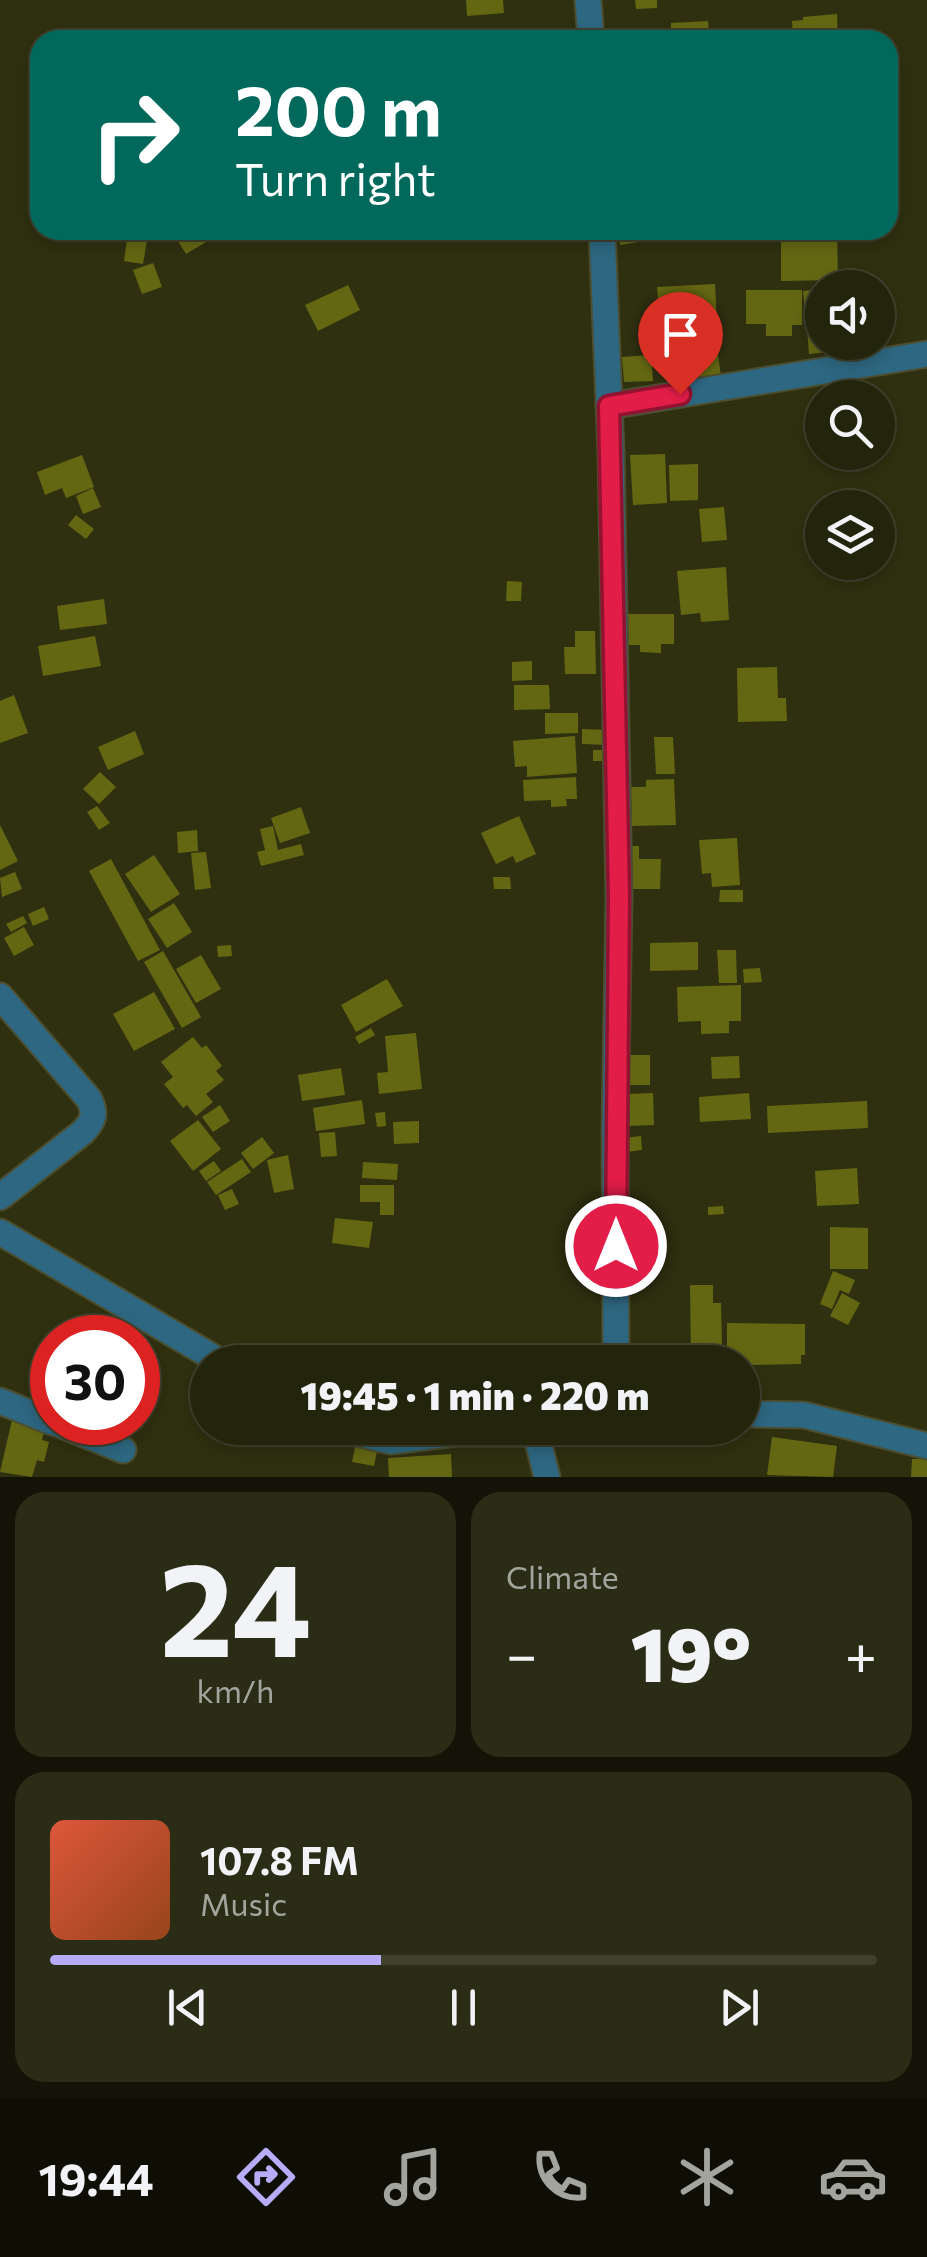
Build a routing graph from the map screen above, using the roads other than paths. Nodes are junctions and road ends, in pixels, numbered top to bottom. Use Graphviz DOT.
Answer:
graph roads {
  1 [pos="588,0"];
  2 [pos="590,30"];
  3 [pos="602,240"];
  4 [pos="927,354"];
  5 [pos="609,406"];
  6 [pos="0,996"];
  7 [pos="0,1196"];
  8 [pos="4,1244"];
  9 [pos="193,1345"];
  10 [pos="616,1345"];
  11 [pos="0,1401"];
  12 [pos="30,1413"];
  13 [pos="760,1414"];
  14 [pos="111,1445"];
  15 [pos="539,1445"];
  16 [pos="927,1446"];
  17 [pos="124,1450"];
  18 [pos="547,1477"];
  1 -- 2 [label="street"];
  3 -- 5 [label="street"];
  4 -- 5 [label="street"];
  5 -- 10 [label="street"];
  6 -- 7 [label="street"];
  8 -- 9 [label="street"];
  11 -- 12 [label="street"];
  13 -- 16 [label="street"];
  14 -- 17 [label="street"];
  15 -- 18 [label="street"];
}
